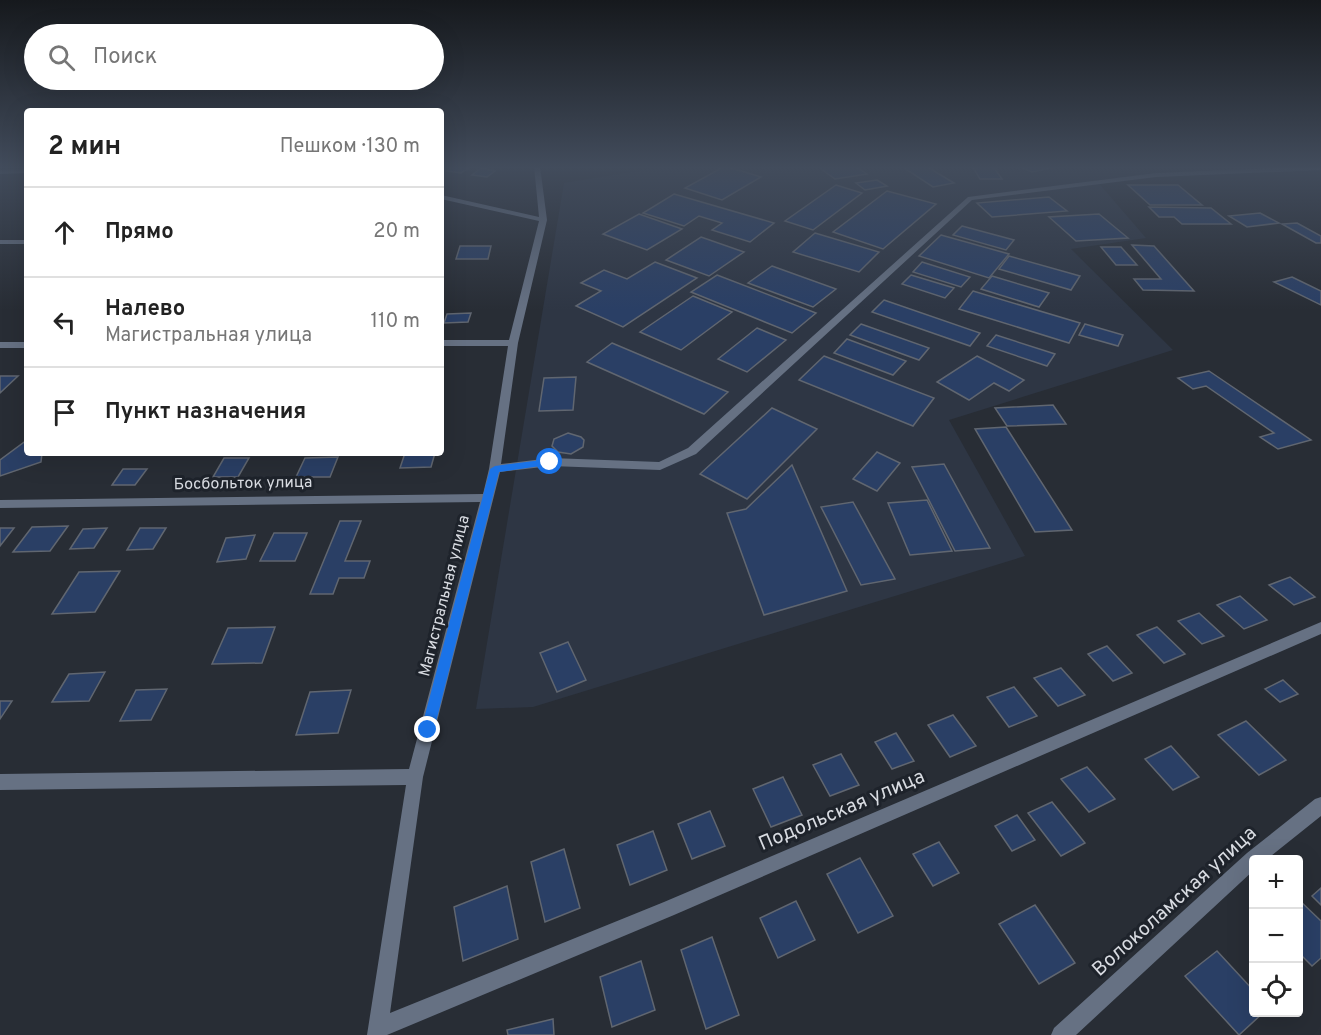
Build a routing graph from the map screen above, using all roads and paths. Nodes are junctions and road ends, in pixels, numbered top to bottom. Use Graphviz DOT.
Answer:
graph roads {
  1 [pos="516,214"];
  2 [pos="542,214"];
  3 [pos="952,214"];
  4 [pos="543,220"];
  5 [pos="0,242"];
  6 [pos="24,242"];
  7 [pos="444,343"];
  8 [pos="513,343"];
  9 [pos="0,345"];
  10 [pos="24,345"];
  11 [pos="495,469"];
  12 [pos="487,498"];
  13 [pos="0,504"];
  14 [pos="1321,628"];
  15 [pos="415,777"];
  16 [pos="0,782"];
  17 [pos="1321,805"];
  18 [pos="378,1031"];
  19 [pos="1061,1035"];
  1 -- 4 [label="street"];
  2 -- 4 [label="street, Магистральная улица"];
  3 -- 11 [label="street"];
  4 -- 8 [label="street, Магистральная улица"];
  5 -- 6 [label="street"];
  7 -- 8 [label="street"];
  8 -- 11 [label="street, Магистральная улица"];
  9 -- 10 [label="street"];
  11 -- 12 [label="street, Магистральная улица"];
  12 -- 13 [label="street, Босбольток улица"];
  12 -- 15 [label="street, Магистральная улица"];
  14 -- 18 [label="street, Подольская улица"];
  15 -- 16 [label="street"];
  15 -- 18 [label="street, Магистральная улица"];
  17 -- 19 [label="street, Волоколамская улица"];
}
